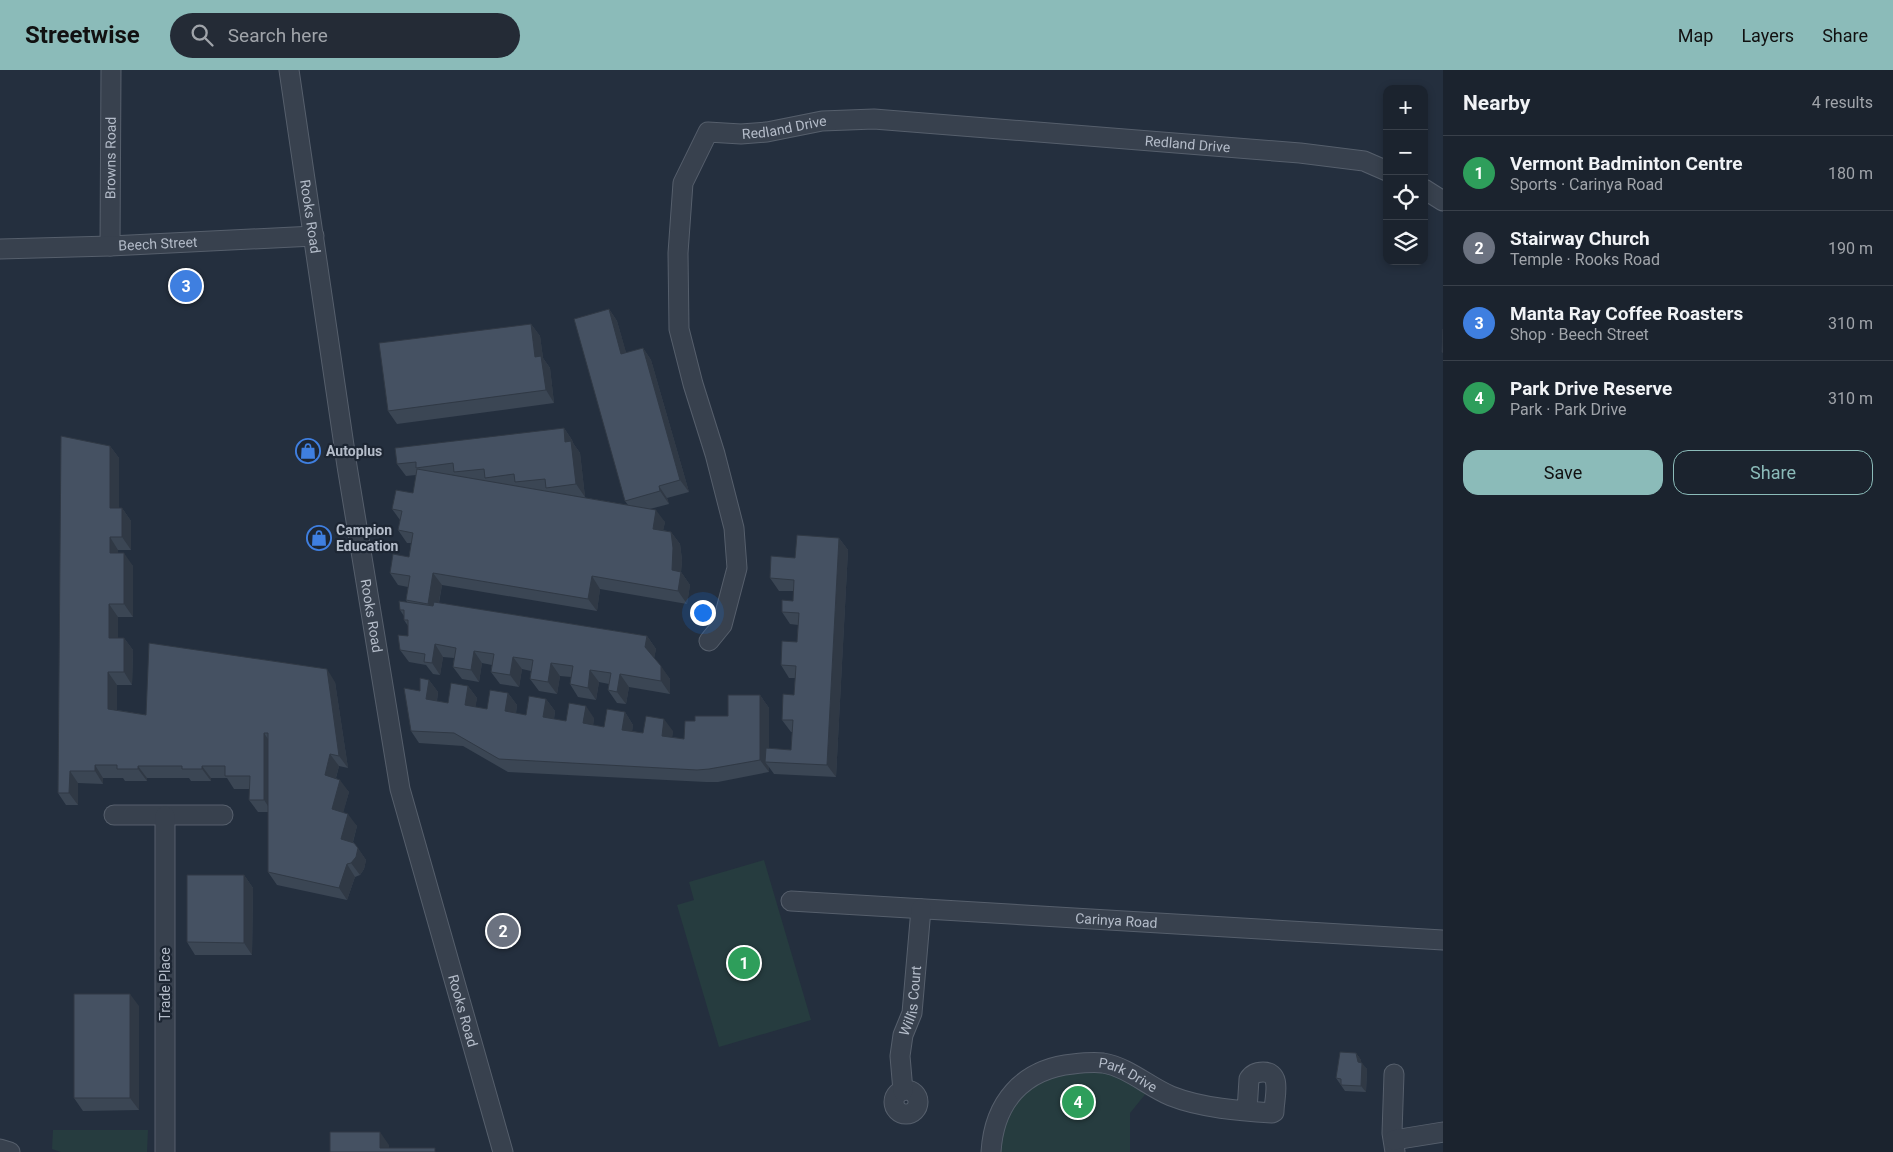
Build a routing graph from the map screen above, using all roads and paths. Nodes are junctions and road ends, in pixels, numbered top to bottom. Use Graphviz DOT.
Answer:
graph roads {
  1 [pos="111,70"];
  2 [pos="289,70"];
  3 [pos="1383,169"];
  4 [pos="1428,191"];
  5 [pos="1443,200"];
  6 [pos="314,236"];
  7 [pos="110,246"];
  8 [pos="0,249"];
  9 [pos="709,641"];
  10 [pos="114,815"];
  11 [pos="223,815"];
  12 [pos="165,816"];
  13 [pos="792,901"];
  14 [pos="921,909"];
  15 [pos="1443,940"];
  16 [pos="1394,1074"];
  17 [pos="903,1091"];
  18 [pos="1246,1111"];
  19 [pos="1443,1132"];
  20 [pos="1394,1146"];
  21 [pos="0,1149"];
  22 [pos="10,1152"];
  23 [pos="165,1152"];
  24 [pos="503,1152"];
  25 [pos="991,1152"];
  1 -- 7 [label="street, Browns Road"];
  2 -- 6 [label="street, Rooks Road"];
  3 -- 9 [label="street, Redland Drive"];
  4 -- 5 [label="street"];
  6 -- 7 [label="street, Beech Street"];
  6 -- 24 [label="street, Rooks Road"];
  7 -- 8 [label="street, Beech Street"];
  10 -- 12 [label="street"];
  11 -- 12 [label="street"];
  12 -- 23 [label="street, Trade Place"];
  13 -- 14 [label="street, Carinya Road"];
  14 -- 15 [label="street, Carinya Road"];
  14 -- 17 [label="street, Willis Court"];
  16 -- 20 [label="street"];
  18 -- 25 [label="street, Park Drive"];
  19 -- 20 [label="street"];
  21 -- 22 [label="street"];
}
